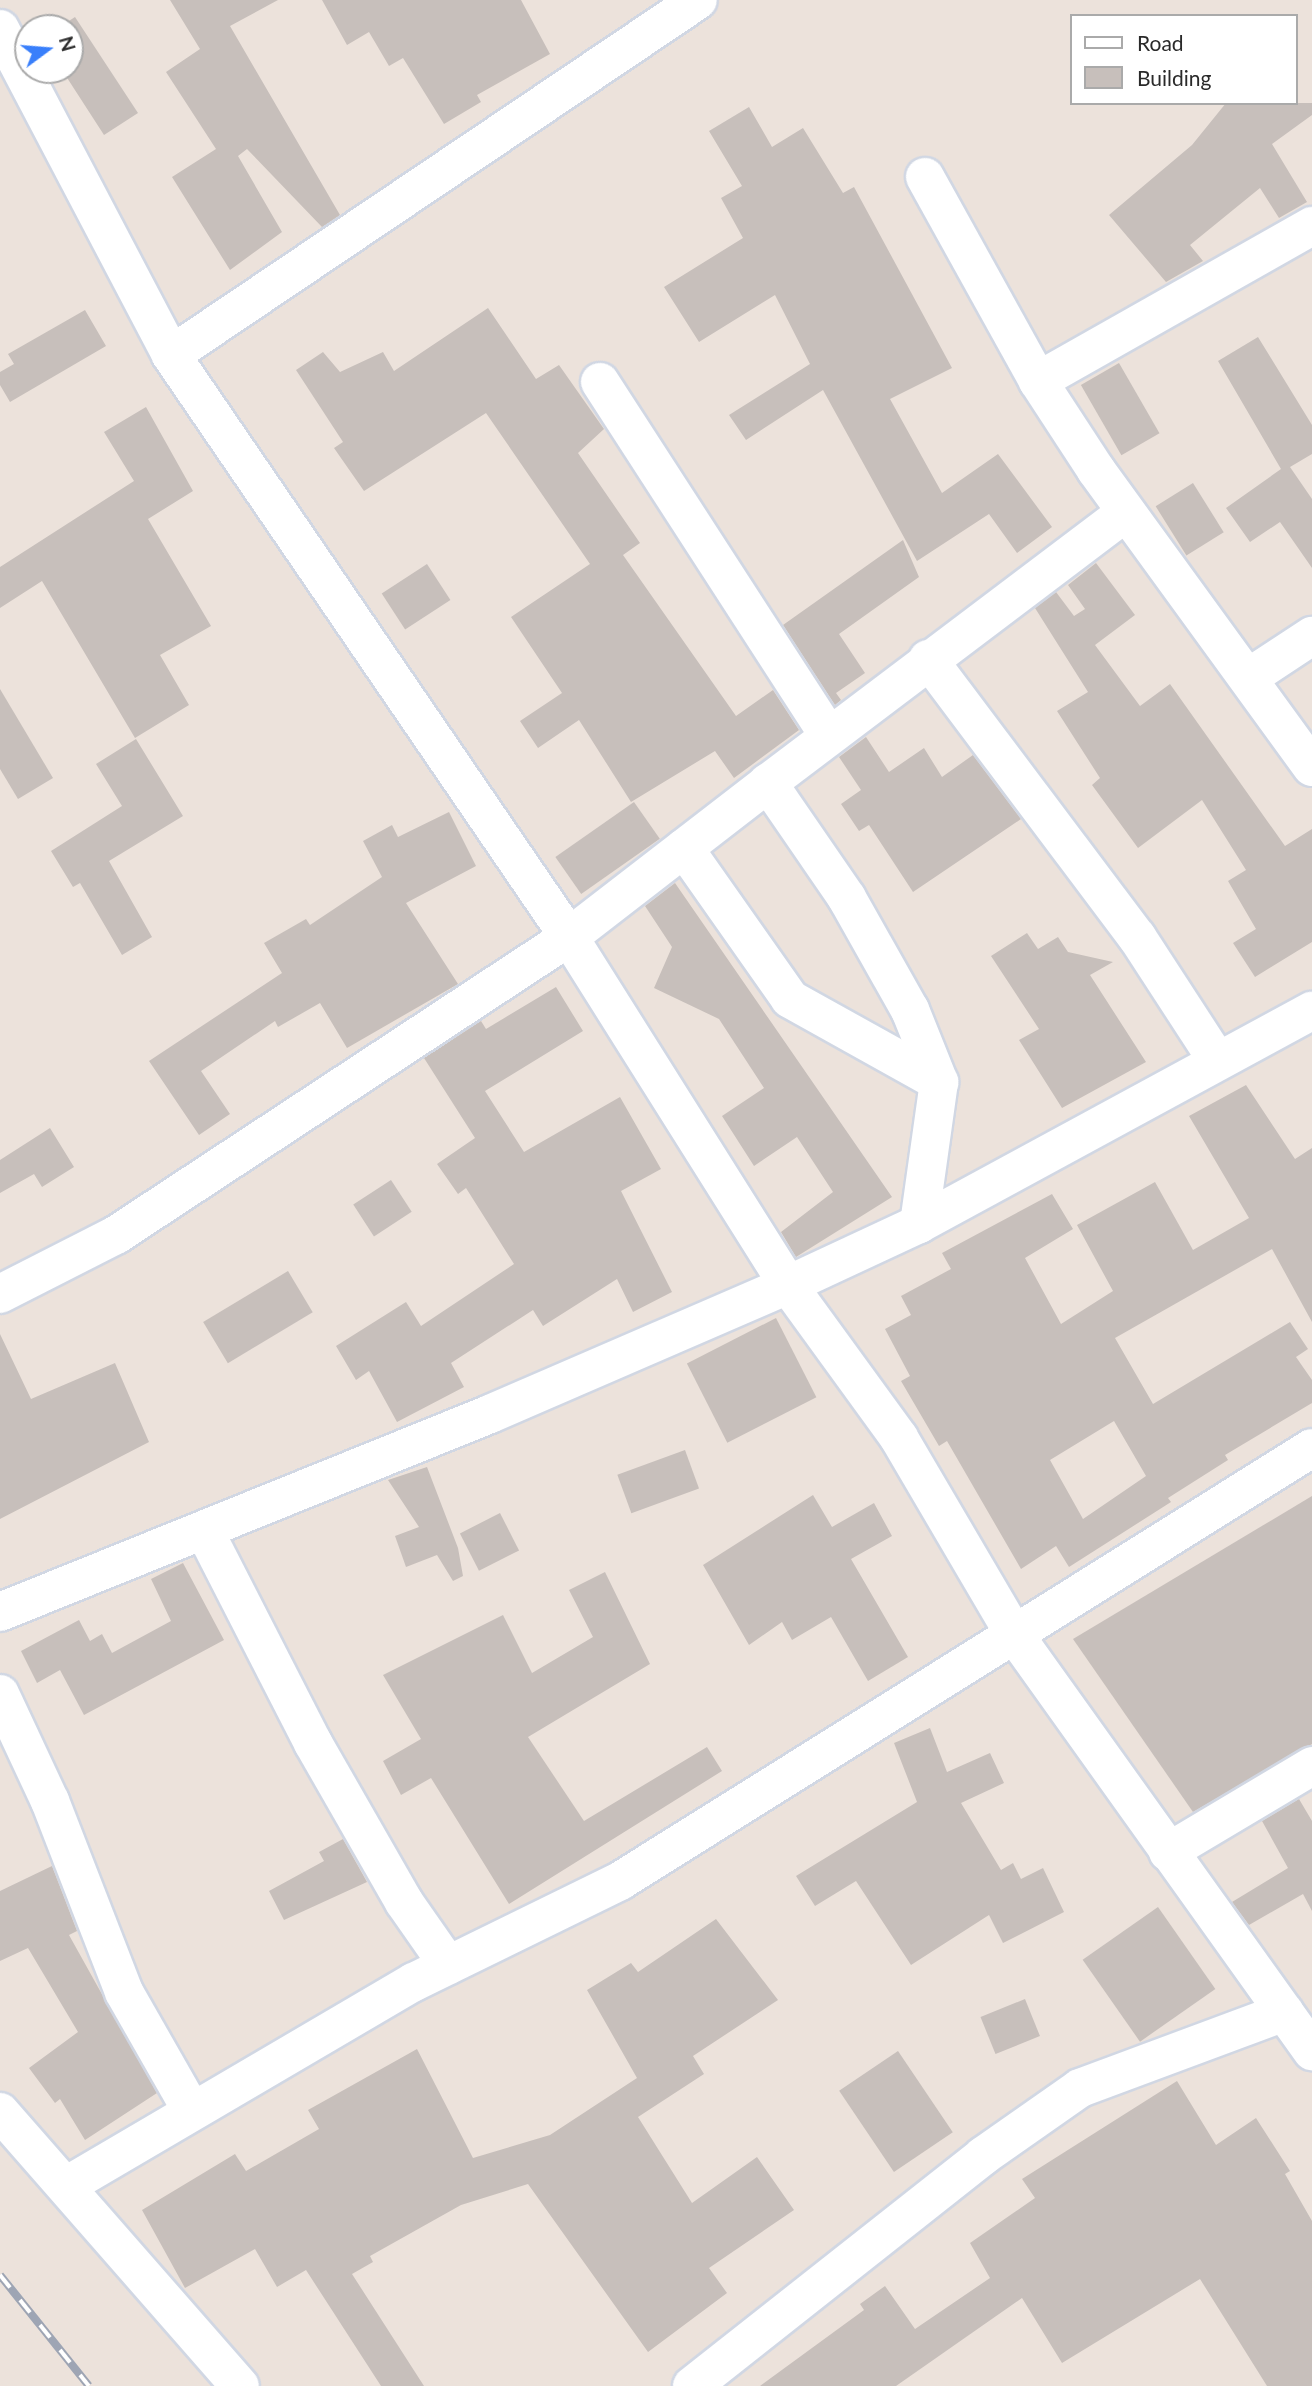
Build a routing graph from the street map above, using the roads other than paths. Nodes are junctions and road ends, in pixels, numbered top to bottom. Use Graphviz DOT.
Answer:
graph roads {
  1 [pos="698,0"];
  2 [pos="0,29"];
  3 [pos="925,177"];
  4 [pos="1312,226"];
  5 [pos="171,355"];
  6 [pos="1038,381"];
  7 [pos="600,382"];
  8 [pos="1125,513"];
  9 [pos="1312,636"];
  10 [pos="928,659"];
  11 [pos="1248,678"];
  12 [pos="827,733"];
  13 [pos="1312,767"];
  14 [pos="768,783"];
  15 [pos="684,848"];
  16 [pos="569,937"];
  17 [pos="1312,1012"];
  18 [pos="1217,1060"];
  19 [pos="939,1082"];
  20 [pos="919,1224"];
  21 [pos="789,1285"];
  22 [pos="0,1294"];
  23 [pos="1312,1448"];
  24 [pos="204,1530"];
  25 [pos="0,1612"];
  26 [pos="1014,1634"];
  27 [pos="0,1694"];
  28 [pos="1312,1766"];
  29 [pos="1168,1852"];
  30 [pos="448,1965"];
  31 [pos="1284,2012"];
  32 [pos="1312,2051"];
  33 [pos="192,2111"];
  34 [pos="0,2112"];
  35 [pos="66,2186"];
  36 [pos="240,2386"];
  37 [pos="692,2386"];
  1 -- 5 [label="street"];
  2 -- 5 [label="street"];
  3 -- 6 [label="street"];
  4 -- 6 [label="street"];
  5 -- 16 [label="street"];
  6 -- 8 [label="street"];
  7 -- 12 [label="street"];
  8 -- 10 [label="street"];
  8 -- 11 [label="street"];
  9 -- 11 [label="street"];
  10 -- 12 [label="street"];
  10 -- 18 [label="street"];
  11 -- 13 [label="street"];
  12 -- 14 [label="street"];
  14 -- 15 [label="street"];
  14 -- 19 [label="street"];
  15 -- 16 [label="street"];
  15 -- 19 [label="street"];
  16 -- 21 [label="street"];
  16 -- 22 [label="street"];
  17 -- 18 [label="street"];
  18 -- 20 [label="street"];
  19 -- 20 [label="street"];
  20 -- 21 [label="street"];
  21 -- 24 [label="street"];
  21 -- 26 [label="street"];
  23 -- 26 [label="street"];
  24 -- 25 [label="street"];
  24 -- 30 [label="street"];
  26 -- 29 [label="street"];
  26 -- 30 [label="street"];
  27 -- 33 [label="street"];
  28 -- 29 [label="street"];
  29 -- 31 [label="street"];
  30 -- 33 [label="street"];
  31 -- 32 [label="street"];
  31 -- 37 [label="street"];
  33 -- 35 [label="street"];
  34 -- 35 [label="street"];
  35 -- 36 [label="street"];
}
